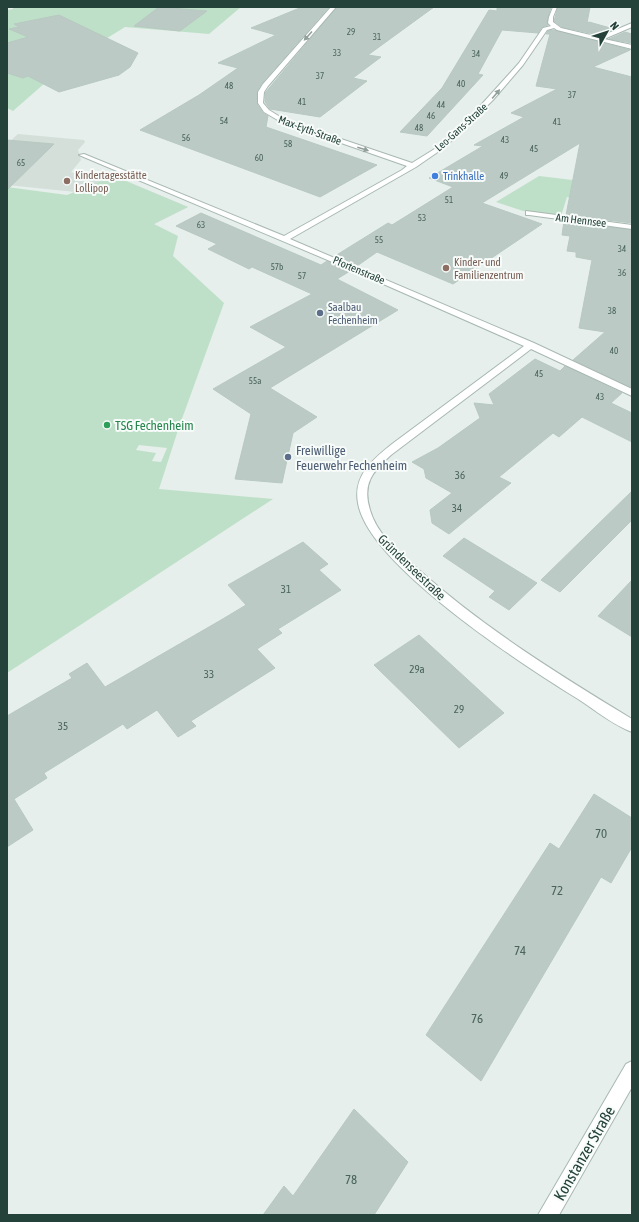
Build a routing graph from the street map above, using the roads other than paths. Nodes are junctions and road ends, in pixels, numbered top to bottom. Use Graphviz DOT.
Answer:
graph roads {
  1 [pos="334,7"];
  2 [pos="555,7"];
  3 [pos="632,25"];
  4 [pos="555,26"];
  5 [pos="599,38"];
  6 [pos="632,47"];
  7 [pos="82,155"];
  8 [pos="414,166"];
  9 [pos="530,213"];
  10 [pos="632,226"];
  11 [pos="285,240"];
  12 [pos="531,345"];
  13 [pos="632,393"];
  14 [pos="632,726"];
  15 [pos="632,1070"];
  16 [pos="548,1215"];
  1 -- 8 [label="street, Max-Eyth-Straße, one-way"];
  2 -- 4 [label="street"];
  3 -- 5 [label="street"];
  4 -- 5 [label="street"];
  8 -- 4 [label="street, Leo-Gans-Straße, one-way"];
  5 -- 6 [label="street"];
  7 -- 11 [label="street, Pfortenstraße"];
  8 -- 11 [label="street, Leo-Gans-Straße"];
  9 -- 10 [label="street, Am Hennsee"];
  11 -- 12 [label="street, Pfortenstraße"];
  12 -- 13 [label="street, Pfortenstraße"];
  12 -- 14 [label="street, Gründenseestraße"];
  15 -- 16 [label="street, Konstanzer Straße"];
}
